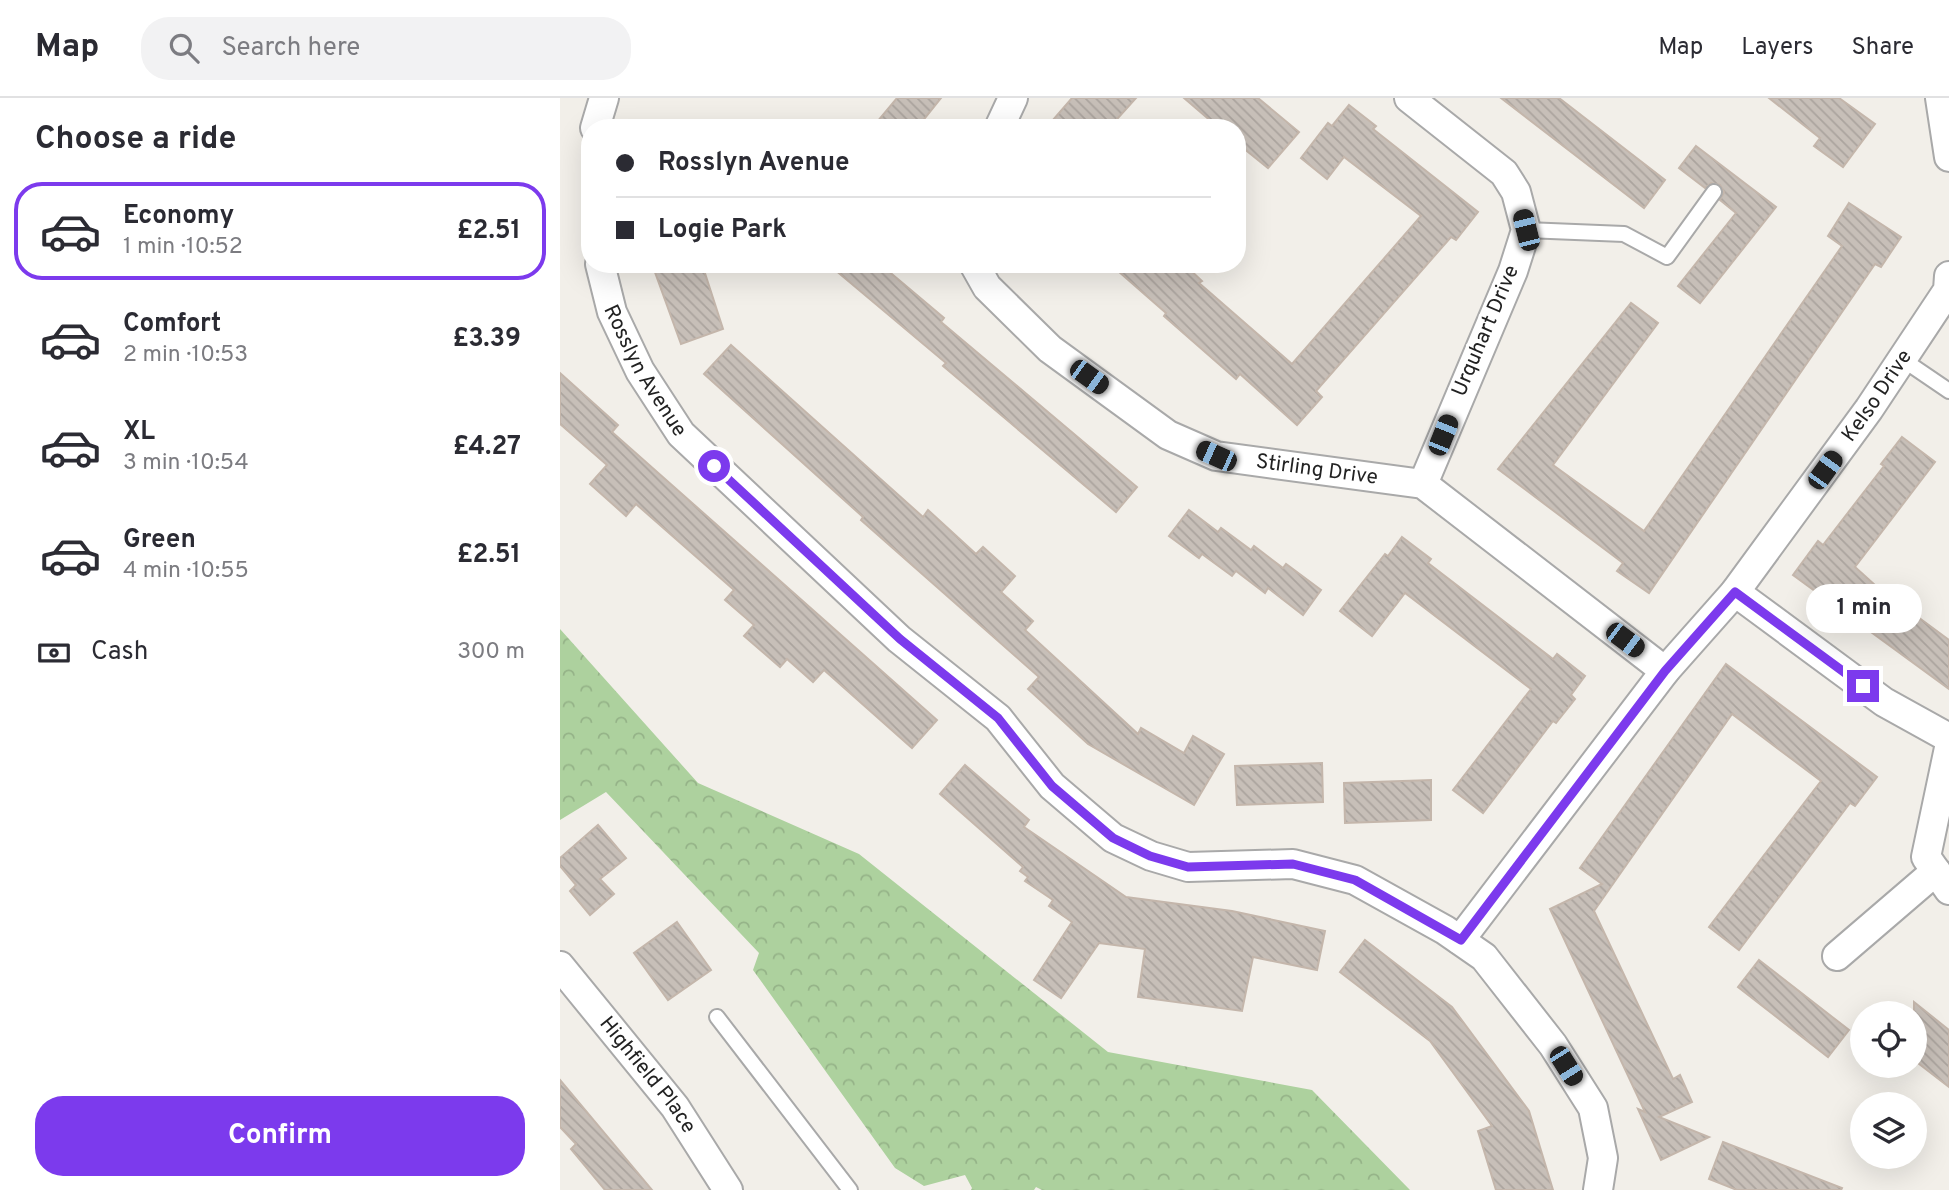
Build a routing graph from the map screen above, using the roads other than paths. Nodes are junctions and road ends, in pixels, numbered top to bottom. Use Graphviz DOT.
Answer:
graph roads {
  1 [pos="604,98"];
  2 [pos="1013,98"];
  3 [pos="1409,98"];
  4 [pos="1940,98"];
  5 [pos="598,119"];
  6 [pos="1003,119"];
  7 [pos="1949,157"];
  8 [pos="1714,192"];
  9 [pos="1526,230"];
  10 [pos="602,273"];
  11 [pos="979,273"];
  12 [pos="1949,276"];
  13 [pos="1902,359"];
  14 [pos="1949,391"];
  15 [pos="1423,484"];
  16 [pos="1735,592"];
  17 [pos="1665,671"];
  18 [pos="1949,738"];
  19 [pos="1949,748"];
  20 [pos="1942,881"];
  21 [pos="1461,940"];
  22 [pos="1837,956"];
  23 [pos="560,966"];
  24 [pos="717,1017"];
  25 [pos="728,1190"];
  26 [pos="850,1190"];
  27 [pos="1598,1190"];
  1 -- 5 [label="street"];
  2 -- 6 [label="street"];
  3 -- 9 [label="street"];
  4 -- 7 [label="street"];
  8 -- 9 [label="lane"];
  9 -- 15 [label="street, Urquhart Drive"];
  10 -- 21 [label="street, Rosslyn Avenue"];
  11 -- 15 [label="street, Stirling Drive"];
  12 -- 13 [label="street, Kelso Drive"];
  13 -- 14 [label="lane"];
  13 -- 16 [label="street, Kelso Drive"];
  15 -- 17 [label="street, Stirling Drive"];
  16 -- 17 [label="street, Kelso Drive"];
  16 -- 18 [label="street"];
  17 -- 21 [label="street, Kelso Drive"];
  19 -- 20 [label="street"];
  20 -- 22 [label="street"];
  21 -- 27 [label="street, Rosslyn Avenue"];
  23 -- 25 [label="street, Highfield Place"];
  24 -- 26 [label="lane"];
}
